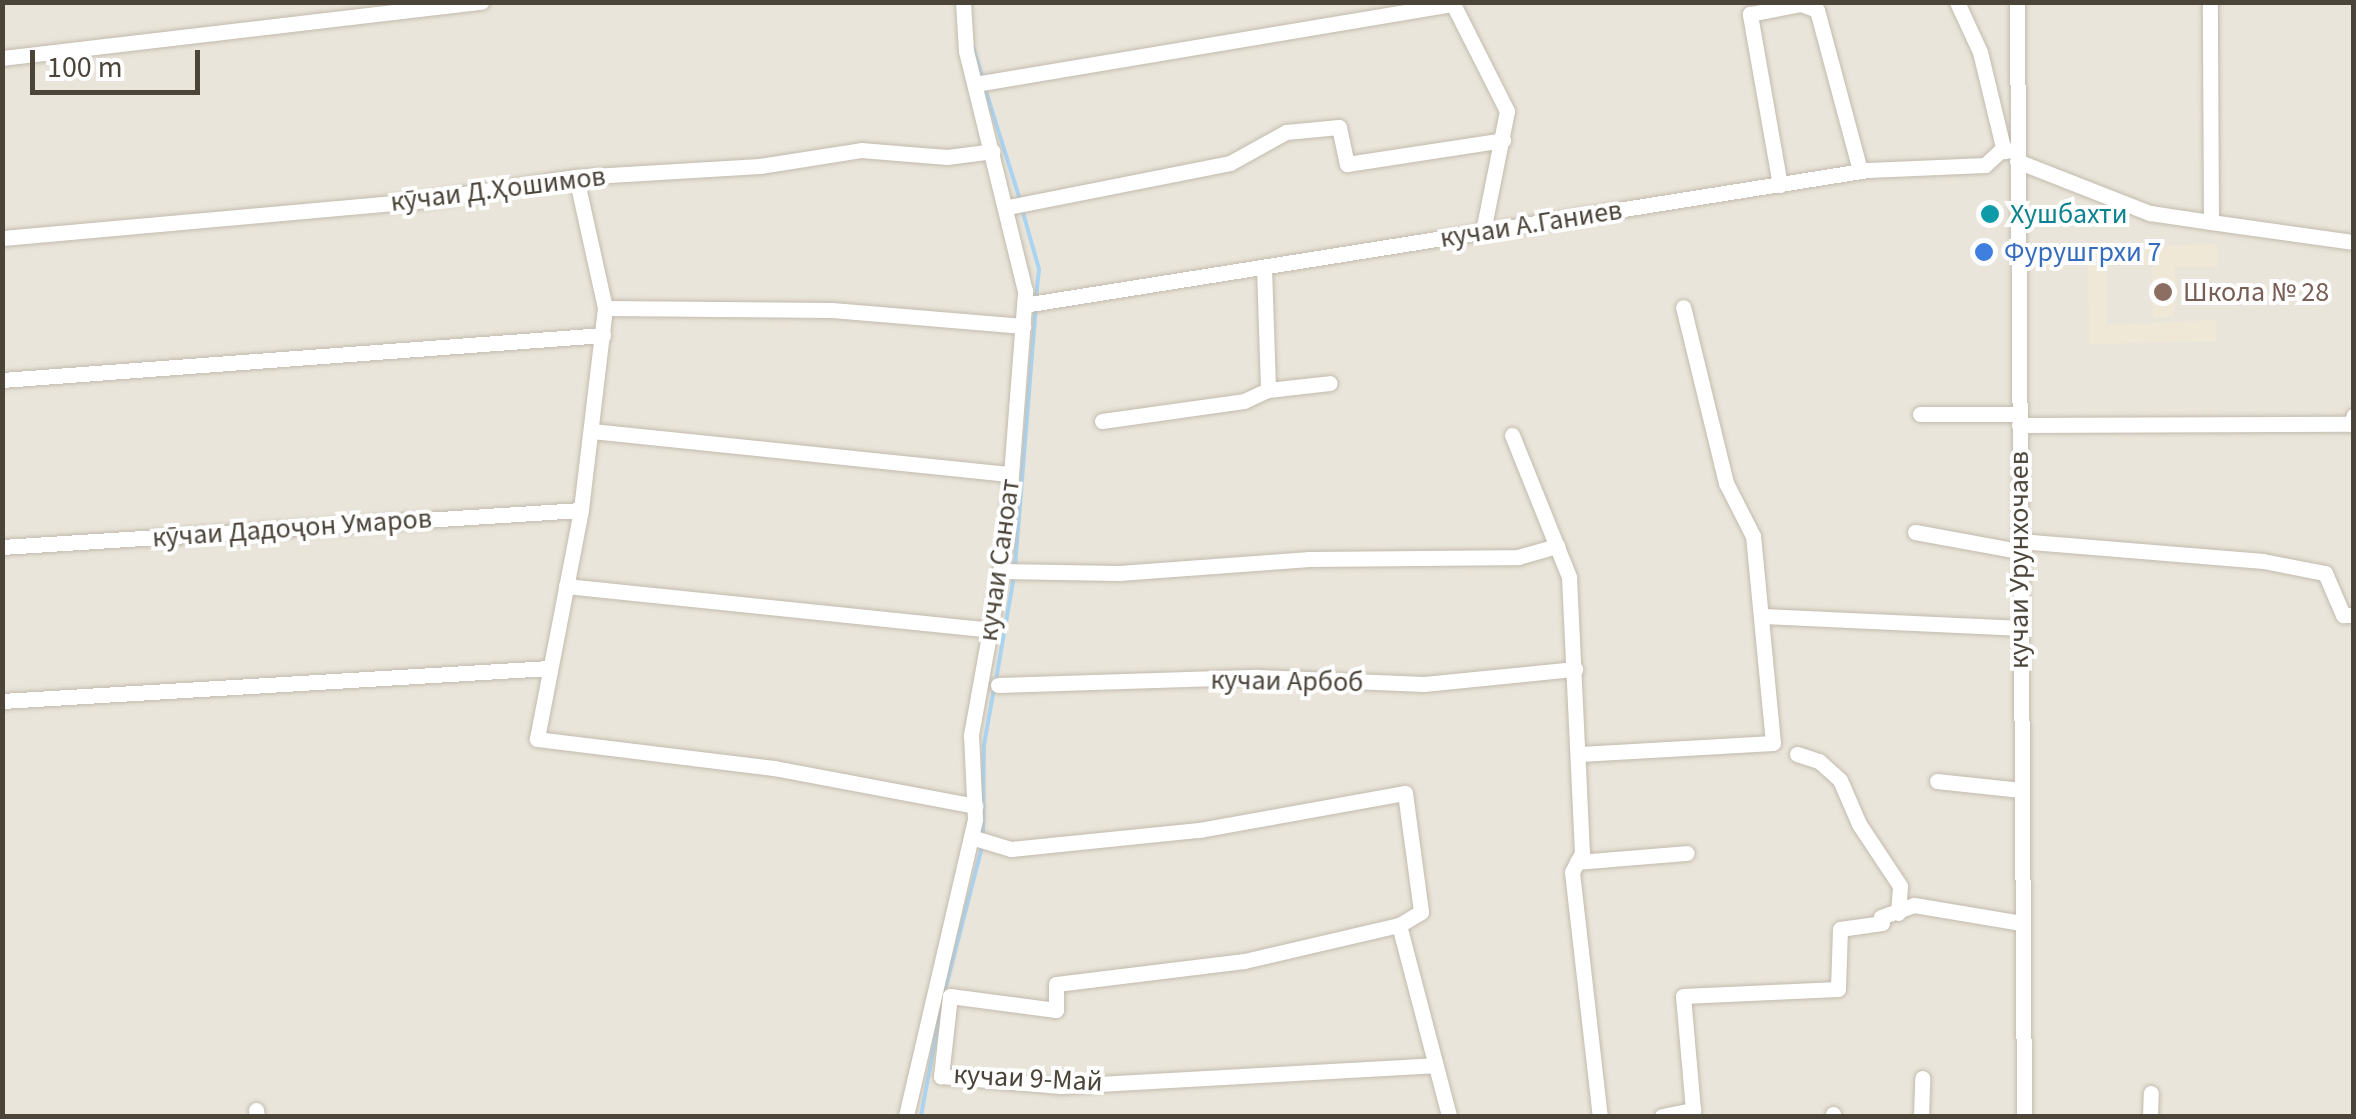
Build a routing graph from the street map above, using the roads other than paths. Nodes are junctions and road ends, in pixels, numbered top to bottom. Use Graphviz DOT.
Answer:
graph roads {
  1 [pos="482,2"];
  2 [pos="962,2"];
  3 [pos="1477,2"];
  4 [pos="1957,2"];
  5 [pos="2017,2"];
  6 [pos="2210,2"];
  7 [pos="1457,7"];
  8 [pos="2,58"];
  9 [pos="981,83"];
  10 [pos="1504,140"];
  11 [pos="993,150"];
  12 [pos="2013,154"];
  13 [pos="1860,171"];
  14 [pos="576,178"];
  15 [pos="1780,184"];
  16 [pos="1017,205"];
  17 [pos="2211,222"];
  18 [pos="1483,231"];
  19 [pos="2,238"];
  20 [pos="2354,242"];
  21 [pos="1264,267"];
  22 [pos="1032,304"];
  23 [pos="1683,307"];
  24 [pos="605,308"];
  25 [pos="1022,326"];
  26 [pos="602,335"];
  27 [pos="2,380"];
  28 [pos="1330,384"];
  29 [pos="1268,390"];
  30 [pos="1920,414"];
  31 [pos="2354,415"];
  32 [pos="2018,419"];
  33 [pos="1102,420"];
  34 [pos="592,431"];
  35 [pos="1512,435"];
  36 [pos="1011,474"];
  37 [pos="581,510"];
  38 [pos="1915,532"];
  39 [pos="1556,546"];
  40 [pos="2019,546"];
  41 [pos="2,547"];
  42 [pos="1010,571"];
  43 [pos="566,586"];
  44 [pos="2354,614"];
  45 [pos="1765,616"];
  46 [pos="2020,628"];
  47 [pos="990,630"];
  48 [pos="550,668"];
  49 [pos="1575,669"];
  50 [pos="998,685"];
  51 [pos="2,700"];
  52 [pos="1580,754"];
  53 [pos="1797,754"];
  54 [pos="1937,780"];
  55 [pos="2021,790"];
  56 [pos="975,806"];
  57 [pos="979,839"];
  58 [pos="1687,853"];
  59 [pos="1577,862"];
  60 [pos="1898,913"];
  61 [pos="2022,924"];
  62 [pos="1399,925"];
  63 [pos="1435,1064"];
  64 [pos="1922,1078"];
  65 [pos="2152,1093"];
  66 [pos="906,1116"];
  67 [pos="1449,1116"];
  68 [pos="1600,1116"];
  69 [pos="1662,1116"];
  70 [pos="1922,1116"];
  71 [pos="2024,1116"];
  72 [pos="2150,1116"];
  1 -- 8 [label="street"];
  2 -- 9 [label="street, кучаи Саноат"];
  3 -- 7 [label="street"];
  4 -- 12 [label="street"];
  5 -- 12 [label="street, кучаи Урунхочаев"];
  6 -- 17 [label="street"];
  7 -- 9 [label="street"];
  7 -- 10 [label="street"];
  9 -- 11 [label="street, кучаи Саноат"];
  10 -- 16 [label="street"];
  10 -- 18 [label="street"];
  11 -- 14 [label="street, кӯчаи Д.Ҳошимов"];
  11 -- 16 [label="street, кучаи Саноат"];
  12 -- 13 [label="street, кучаи А.Ганиев"];
  12 -- 17 [label="street"];
  12 -- 32 [label="street, кучаи Урунхочаев"];
  13 -- 15 [label="street, кучаи А.Ганиев"];
  13 -- 15 [label="street"];
  14 -- 19 [label="street, кӯчаи Д.Ҳошимов"];
  14 -- 24 [label="street"];
  15 -- 18 [label="street, кучаи А.Ганиев"];
  16 -- 22 [label="street, кучаи Саноат"];
  17 -- 20 [label="street"];
  18 -- 21 [label="street, кучаи А.Ганиев"];
  21 -- 22 [label="street, кучаи А.Ганиев"];
  21 -- 29 [label="street"];
  22 -- 25 [label="street, кучаи Саноат"];
  23 -- 45 [label="street"];
  24 -- 25 [label="street"];
  24 -- 26 [label="street"];
  25 -- 36 [label="street, кучаи Саноат"];
  26 -- 27 [label="street"];
  26 -- 34 [label="street"];
  28 -- 29 [label="street"];
  29 -- 33 [label="street"];
  30 -- 32 [label="street"];
  31 -- 32 [label="street"];
  32 -- 40 [label="street, кучаи Урунхочаев"];
  34 -- 36 [label="street"];
  34 -- 37 [label="street"];
  35 -- 39 [label="street"];
  36 -- 42 [label="street, кучаи Саноат"];
  37 -- 41 [label="street, кӯчаи Дадоҷон Умаров"];
  37 -- 43 [label="street"];
  38 -- 40 [label="street"];
  39 -- 42 [label="street"];
  39 -- 49 [label="street"];
  40 -- 44 [label="street"];
  40 -- 46 [label="street, кучаи Урунхочаев"];
  42 -- 47 [label="street, кучаи Саноат"];
  43 -- 47 [label="street"];
  43 -- 48 [label="street"];
  45 -- 46 [label="street"];
  45 -- 52 [label="street"];
  46 -- 55 [label="street, кучаи Урунхочаев"];
  47 -- 56 [label="street, кучаи Саноат"];
  48 -- 51 [label="street"];
  48 -- 56 [label="street"];
  49 -- 50 [label="street, кучаи Арбоб"];
  49 -- 52 [label="street"];
  52 -- 59 [label="street"];
  53 -- 60 [label="street"];
  54 -- 55 [label="street"];
  55 -- 61 [label="street, кучаи Урунхочаев"];
  56 -- 57 [label="street, кучаи Саноат"];
  57 -- 62 [label="street"];
  57 -- 66 [label="street, кучаи Саноат"];
  58 -- 59 [label="street"];
  59 -- 68 [label="street"];
  60 -- 61 [label="street"];
  60 -- 69 [label="street"];
  61 -- 71 [label="street, кучаи Урунхочаев"];
  62 -- 63 [label="street"];
  62 -- 63 [label="street, кучаи 9-Май"];
  63 -- 67 [label="street"];
  64 -- 70 [label="street"];
  65 -- 72 [label="street"];
}
